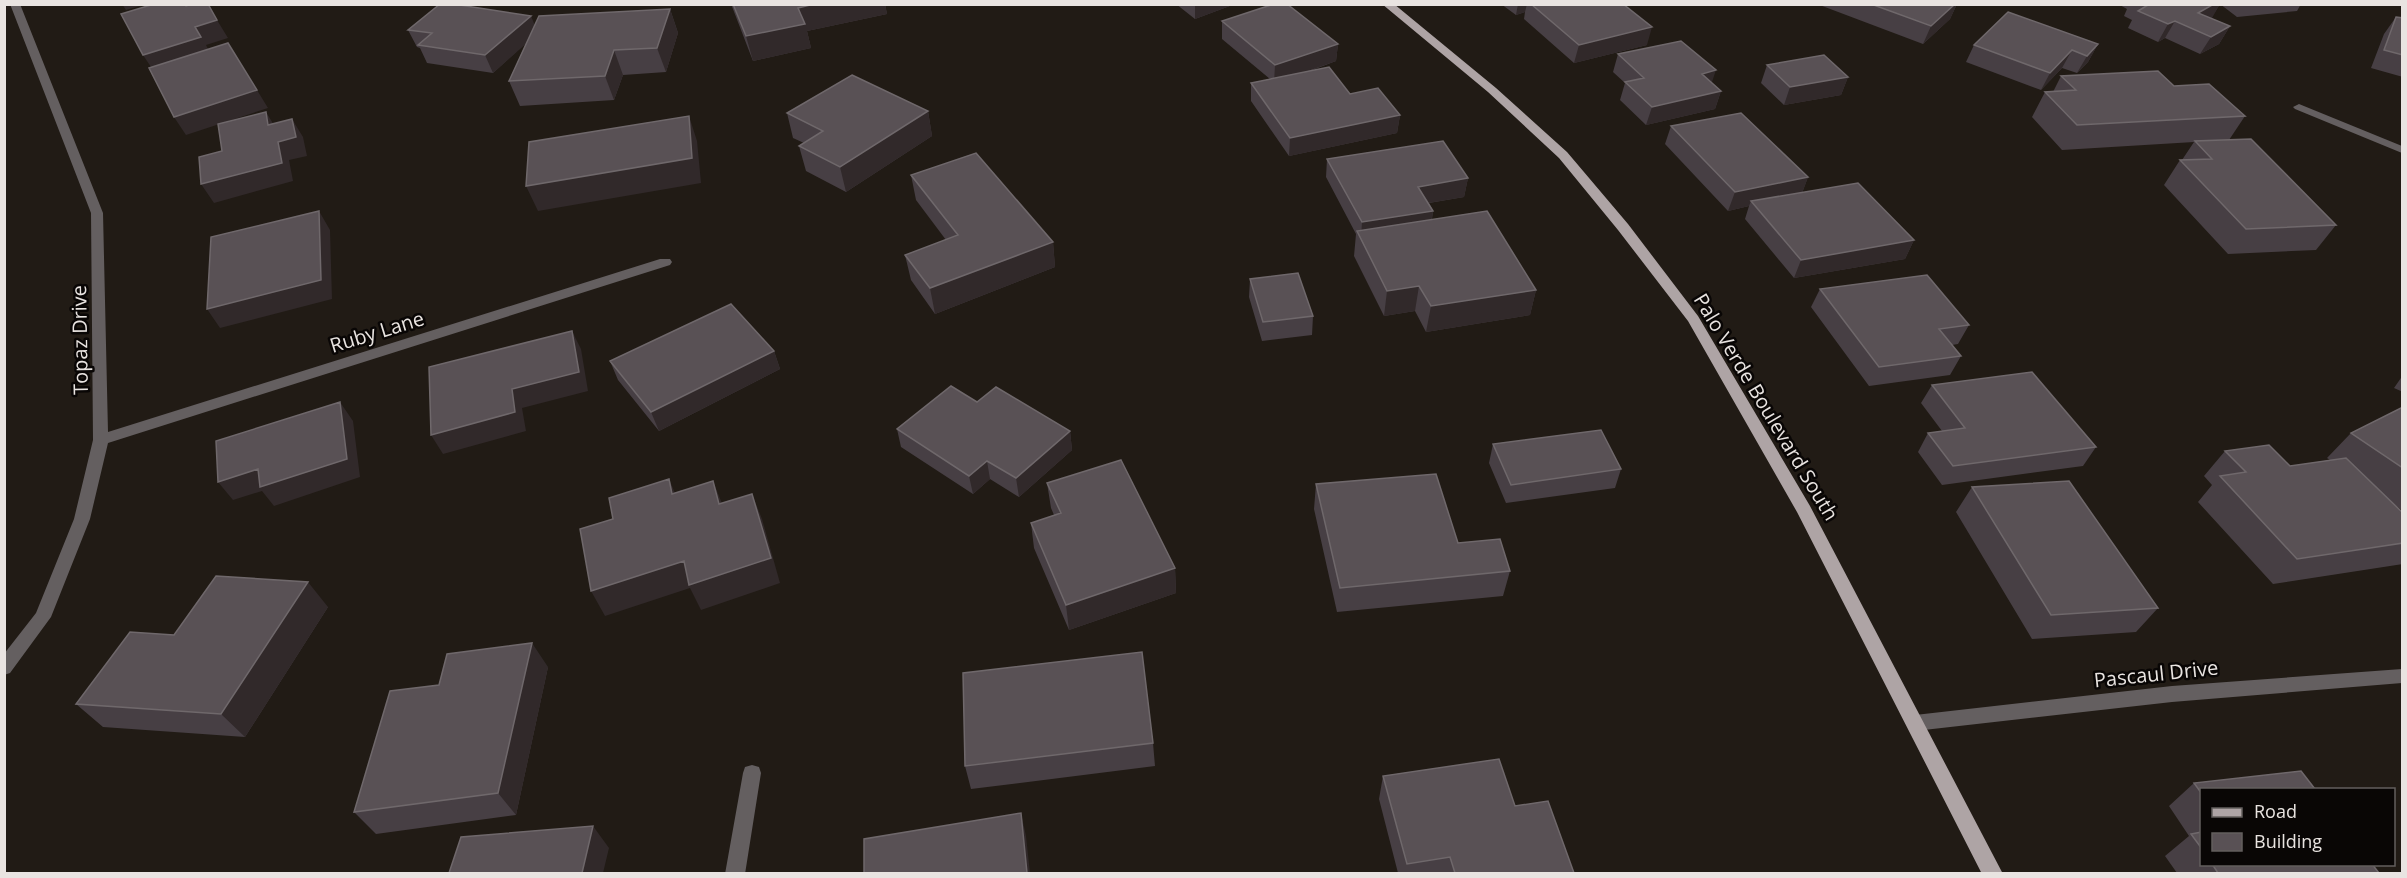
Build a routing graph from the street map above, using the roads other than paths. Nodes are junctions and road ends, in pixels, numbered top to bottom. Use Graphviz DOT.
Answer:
graph roads {
  1 [pos="15,4"];
  2 [pos="1387,4"];
  3 [pos="2299,107"];
  4 [pos="2403,150"];
  5 [pos="665,262"];
  6 [pos="101,440"];
  7 [pos="4,668"];
  8 [pos="2403,676"];
  9 [pos="1915,723"];
  10 [pos="752,772"];
  11 [pos="735,873"];
  12 [pos="1993,873"];
  1 -- 6 [label="street, Topaz Drive"];
  2 -- 9 [label="main road, Palo Verde Boulevard South"];
  3 -- 4 [label="street"];
  5 -- 6 [label="street, Ruby Lane"];
  6 -- 7 [label="street, Topaz Drive"];
  8 -- 9 [label="street, Pascaul Drive"];
  9 -- 12 [label="main road, Palo Verde Boulevard South"];
  10 -- 11 [label="street"];
}
